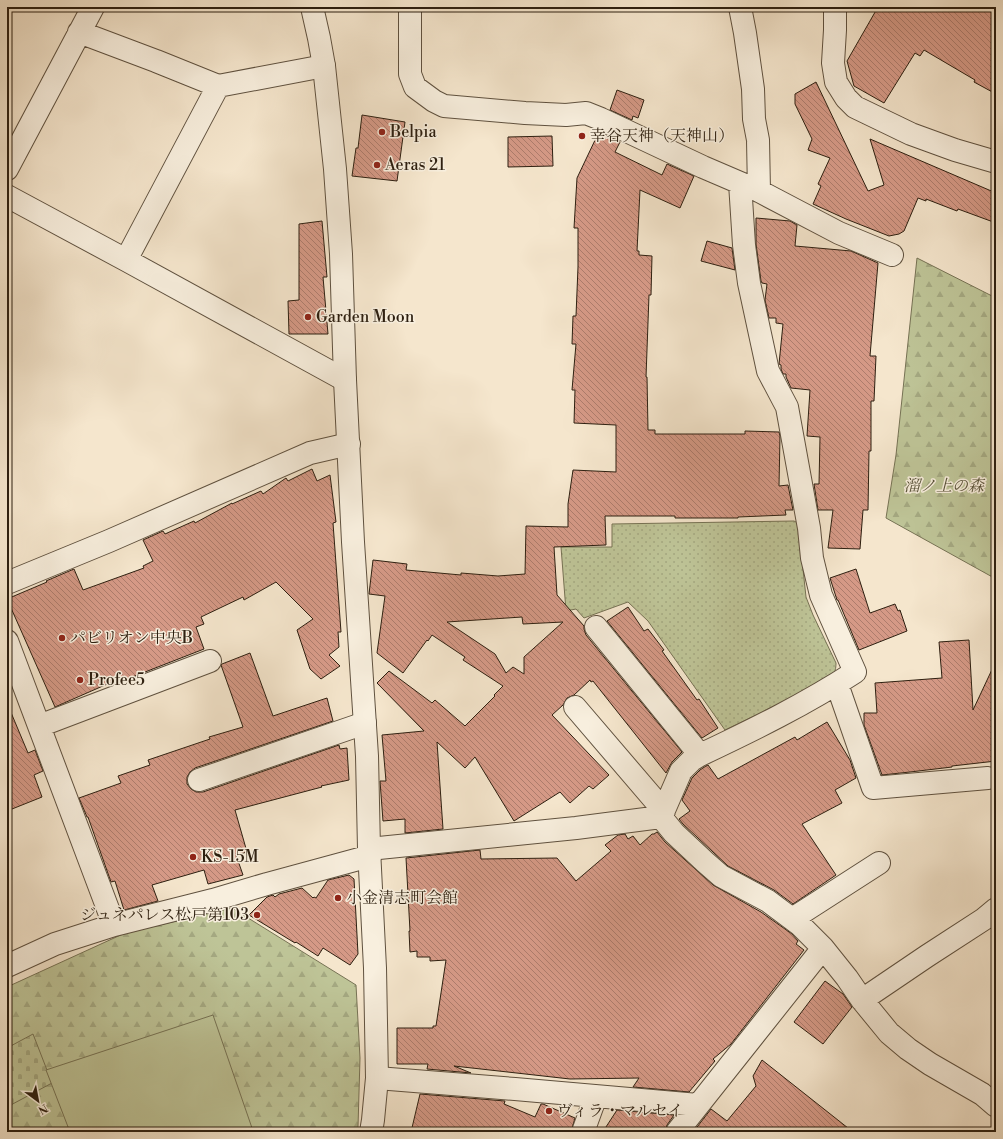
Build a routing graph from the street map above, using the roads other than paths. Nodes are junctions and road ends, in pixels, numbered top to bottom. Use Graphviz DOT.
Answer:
graph roads {
  1 [pos="93,7"];
  2 [pos="312,7"];
  3 [pos="410,7"];
  4 [pos="740,7"];
  5 [pos="835,7"];
  6 [pos="79,32"];
  7 [pos="324,66"];
  8 [pos="218,86"];
  9 [pos="996,162"];
  10 [pos="7,169"];
  11 [pos="750,187"];
  12 [pos="7,196"];
  13 [pos="892,255"];
  14 [pos="126,260"];
  15 [pos="345,380"];
  16 [pos="349,444"];
  17 [pos="7,582"];
  18 [pos="596,627"];
  19 [pos="7,641"];
  20 [pos="210,661"];
  21 [pos="837,684"];
  22 [pos="575,707"];
  23 [pos="364,723"];
  24 [pos="39,726"];
  25 [pos="700,755"];
  26 [pos="988,778"];
  27 [pos="199,780"];
  28 [pos="663,814"];
  29 [pos="370,853"];
  30 [pos="879,863"];
  31 [pos="996,909"];
  32 [pos="792,919"];
  33 [pos="114,925"];
  34 [pos="823,948"];
  35 [pos="7,966"];
  36 [pos="862,1000"];
  37 [pos="377,1078"];
  38 [pos="596,1096"];
  39 [pos="698,1105"];
  40 [pos="996,1106"];
  41 [pos="680,1131"];
  42 [pos="371,1132"];
  43 [pos="583,1132"];
  1 -- 6 [label="street"];
  2 -- 7 [label="street"];
  3 -- 11 [label="street"];
  4 -- 11 [label="street"];
  5 -- 9 [label="street"];
  6 -- 8 [label="street"];
  6 -- 10 [label="street"];
  7 -- 8 [label="street"];
  7 -- 15 [label="street"];
  8 -- 14 [label="street"];
  11 -- 13 [label="street"];
  11 -- 21 [label="street"];
  12 -- 14 [label="street"];
  14 -- 15 [label="street"];
  15 -- 16 [label="street"];
  16 -- 17 [label="street"];
  16 -- 23 [label="street"];
  18 -- 25 [label="street"];
  19 -- 24 [label="street"];
  20 -- 24 [label="street"];
  21 -- 25 [label="street"];
  21 -- 26 [label="street"];
  22 -- 28 [label="street"];
  23 -- 27 [label="street"];
  23 -- 29 [label="street"];
  24 -- 33 [label="street"];
  25 -- 28 [label="street"];
  28 -- 29 [label="street"];
  28 -- 32 [label="street"];
  29 -- 33 [label="street"];
  29 -- 37 [label="street"];
  30 -- 32 [label="street"];
  31 -- 36 [label="street"];
  32 -- 34 [label="street"];
  33 -- 35 [label="street"];
  34 -- 36 [label="street"];
  34 -- 39 [label="street"];
  36 -- 40 [label="street"];
  37 -- 38 [label="street"];
  37 -- 42 [label="street"];
  38 -- 39 [label="street"];
  38 -- 43 [label="street"];
  39 -- 41 [label="street"];
}
